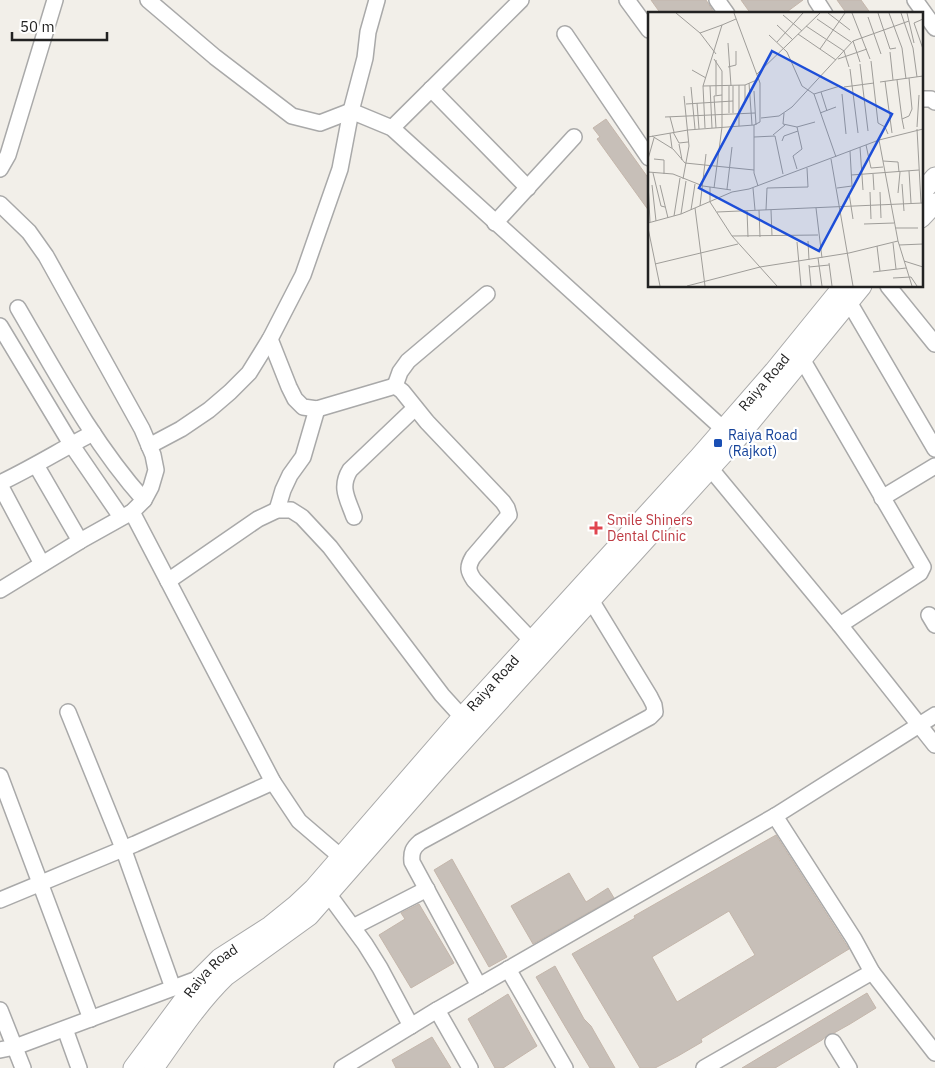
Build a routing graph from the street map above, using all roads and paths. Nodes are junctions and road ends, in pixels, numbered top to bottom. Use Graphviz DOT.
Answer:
graph roads {
  1 [pos="55,0"];
  2 [pos="148,0"];
  3 [pos="377,0"];
  4 [pos="520,0"];
  5 [pos="627,0"];
  6 [pos="717,0"];
  7 [pos="915,0"];
  8 [pos="726,12"];
  9 [pos="935,28"];
  10 [pos="648,29"];
  11 [pos="565,34"];
  12 [pos="431,89"];
  13 [pos="922,99"];
  14 [pos="935,102"];
  15 [pos="351,111"];
  16 [pos="392,128"];
  17 [pos="574,137"];
  18 [pos="644,141"];
  19 [pos="648,155"];
  20 [pos="0,169"];
  21 [pos="528,188"];
  22 [pos="930,192"];
  23 [pos="4,208"];
  24 [pos="922,215"];
  25 [pos="495,223"];
  26 [pos="0,225"];
  27 [pos="858,288"];
  28 [pos="890,288"];
  29 [pos="487,294"];
  30 [pos="846,294"];
  31 [pos="18,308"];
  32 [pos="0,326"];
  33 [pos="270,339"];
  34 [pos="935,344"];
  35 [pos="802,359"];
  36 [pos="395,386"];
  37 [pos="415,408"];
  38 [pos="317,409"];
  39 [pos="93,433"];
  40 [pos="729,435"];
  41 [pos="72,444"];
  42 [pos="149,446"];
  43 [pos="935,449"];
  44 [pos="36,465"];
  45 [pos="935,466"];
  46 [pos="710,468"];
  47 [pos="0,484"];
  48 [pos="882,498"];
  49 [pos="144,500"];
  50 [pos="277,510"];
  51 [pos="127,515"];
  52 [pos="354,517"];
  53 [pos="80,541"];
  54 [pos="42,564"];
  55 [pos="168,581"];
  56 [pos="0,590"];
  57 [pos="587,593"];
  58 [pos="840,625"];
  59 [pos="532,641"];
  60 [pos="68,712"];
  61 [pos="935,715"];
  62 [pos="462,717"];
  63 [pos="919,725"];
  64 [pos="935,746"];
  65 [pos="0,776"];
  66 [pos="273,782"];
  67 [pos="775,816"];
  68 [pos="123,848"];
  69 [pos="347,862"];
  70 [pos="40,883"];
  71 [pos="427,889"];
  72 [pos="328,894"];
  73 [pos="0,900"];
  74 [pos="353,927"];
  75 [pos="508,969"];
  76 [pos="872,972"];
  77 [pos="200,978"];
  78 [pos="479,986"];
  79 [pos="173,988"];
  80 [pos="0,1010"];
  81 [pos="437,1010"];
  82 [pos="91,1019"];
  83 [pos="411,1026"];
  84 [pos="65,1029"];
  85 [pos="833,1042"];
  86 [pos="15,1047"];
  87 [pos="0,1050"];
  88 [pos="935,1053"];
  89 [pos="367,1062"];
  90 [pos="23,1068"];
  91 [pos="79,1068"];
  92 [pos="133,1068"];
  93 [pos="154,1068"];
  94 [pos="342,1068"];
  95 [pos="470,1068"];
  96 [pos="565,1068"];
  97 [pos="704,1068"];
  98 [pos="849,1068"];
  1 -- 20 [label="street"];
  2 -- 15 [label="street"];
  3 -- 15 [label="street"];
  4 -- 12 [label="street"];
  5 -- 10 [label="street"];
  6 -- 8 [label="street"];
  7 -- 9 [label="street"];
  11 -- 18 [label="street"];
  12 -- 16 [label="street"];
  12 -- 21 [label="street"];
  13 -- 14 [label="street"];
  15 -- 16 [label="street"];
  15 -- 33 [label="street"];
  16 -- 25 [label="street"];
  17 -- 21 [label="street"];
  18 -- 19 [label="street"];
  21 -- 25 [label="street"];
  22 -- 24 [label="street"];
  23 -- 26 [label="street"];
  23 -- 42 [label="street"];
  25 -- 40 [label="street"];
  27 -- 30 [label="street, Raiya Road"];
  28 -- 34 [label="street"];
  29 -- 36 [label="street"];
  30 -- 35 [label="street, Raiya Road"];
  30 -- 40 [label="street, Raiya Road"];
  30 -- 43 [label="street"];
  31 -- 39 [label="street"];
  32 -- 41 [label="street"];
  33 -- 38 [label="street"];
  33 -- 42 [label="street"];
  35 -- 40 [label="street, Raiya Road"];
  35 -- 48 [label="street"];
  36 -- 37 [label="street"];
  36 -- 38 [label="street"];
  37 -- 52 [label="street"];
  37 -- 59 [label="street"];
  38 -- 50 [label="street"];
  39 -- 41 [label="street"];
  39 -- 49 [label="street"];
  40 -- 46 [label="street, Raiya Road"];
  40 -- 57 [label="street, Raiya Road"];
  41 -- 44 [label="street"];
  41 -- 51 [label="street"];
  42 -- 49 [label="street"];
  44 -- 47 [label="street"];
  44 -- 53 [label="street"];
  45 -- 48 [label="street"];
  46 -- 57 [label="street, Raiya Road"];
  46 -- 58 [label="street"];
  47 -- 54 [label="street"];
  48 -- 58 [label="street"];
  49 -- 51 [label="street"];
  50 -- 55 [label="street"];
  50 -- 62 [label="street"];
  51 -- 53 [label="street"];
  51 -- 55 [label="street"];
  53 -- 54 [label="street"];
  54 -- 56 [label="street"];
  55 -- 66 [label="street"];
  57 -- 59 [label="street, Raiya Road"];
  57 -- 69 [label="street, Raiya Road"];
  57 -- 71 [label="street"];
  58 -- 63 [label="street"];
  59 -- 62 [label="street, Raiya Road"];
  60 -- 68 [label="street"];
  61 -- 63 [label="street"];
  62 -- 69 [label="street, Raiya Road"];
  63 -- 64 [label="street"];
  63 -- 67 [label="street"];
  65 -- 70 [label="street"];
  66 -- 68 [label="street"];
  66 -- 69 [label="street"];
  67 -- 75 [label="street"];
  67 -- 76 [label="street"];
  68 -- 70 [label="street"];
  68 -- 79 [label="street"];
  69 -- 72 [label="street, Raiya Road"];
  69 -- 77 [label="street, Raiya Road"];
  70 -- 73 [label="street"];
  70 -- 82 [label="street"];
  71 -- 74 [label="street"];
  71 -- 78 [label="street"];
  72 -- 74 [label="street"];
  72 -- 93 [label="street, Raiya Road"];
  74 -- 83 [label="street"];
  75 -- 78 [label="street"];
  75 -- 96 [label="street"];
  76 -- 88 [label="street"];
  76 -- 97 [label="street"];
  77 -- 79 [label="street"];
  77 -- 92 [label="street, Raiya Road"];
  78 -- 81 [label="street"];
  79 -- 82 [label="street"];
  80 -- 86 [label="street"];
  81 -- 83 [label="street"];
  81 -- 95 [label="street"];
  82 -- 84 [label="street"];
  83 -- 89 [label="street"];
  84 -- 86 [label="street"];
  84 -- 91 [label="street"];
  85 -- 98 [label="street"];
  86 -- 87 [label="street"];
  86 -- 90 [label="street"];
  89 -- 94 [label="street"];
}
